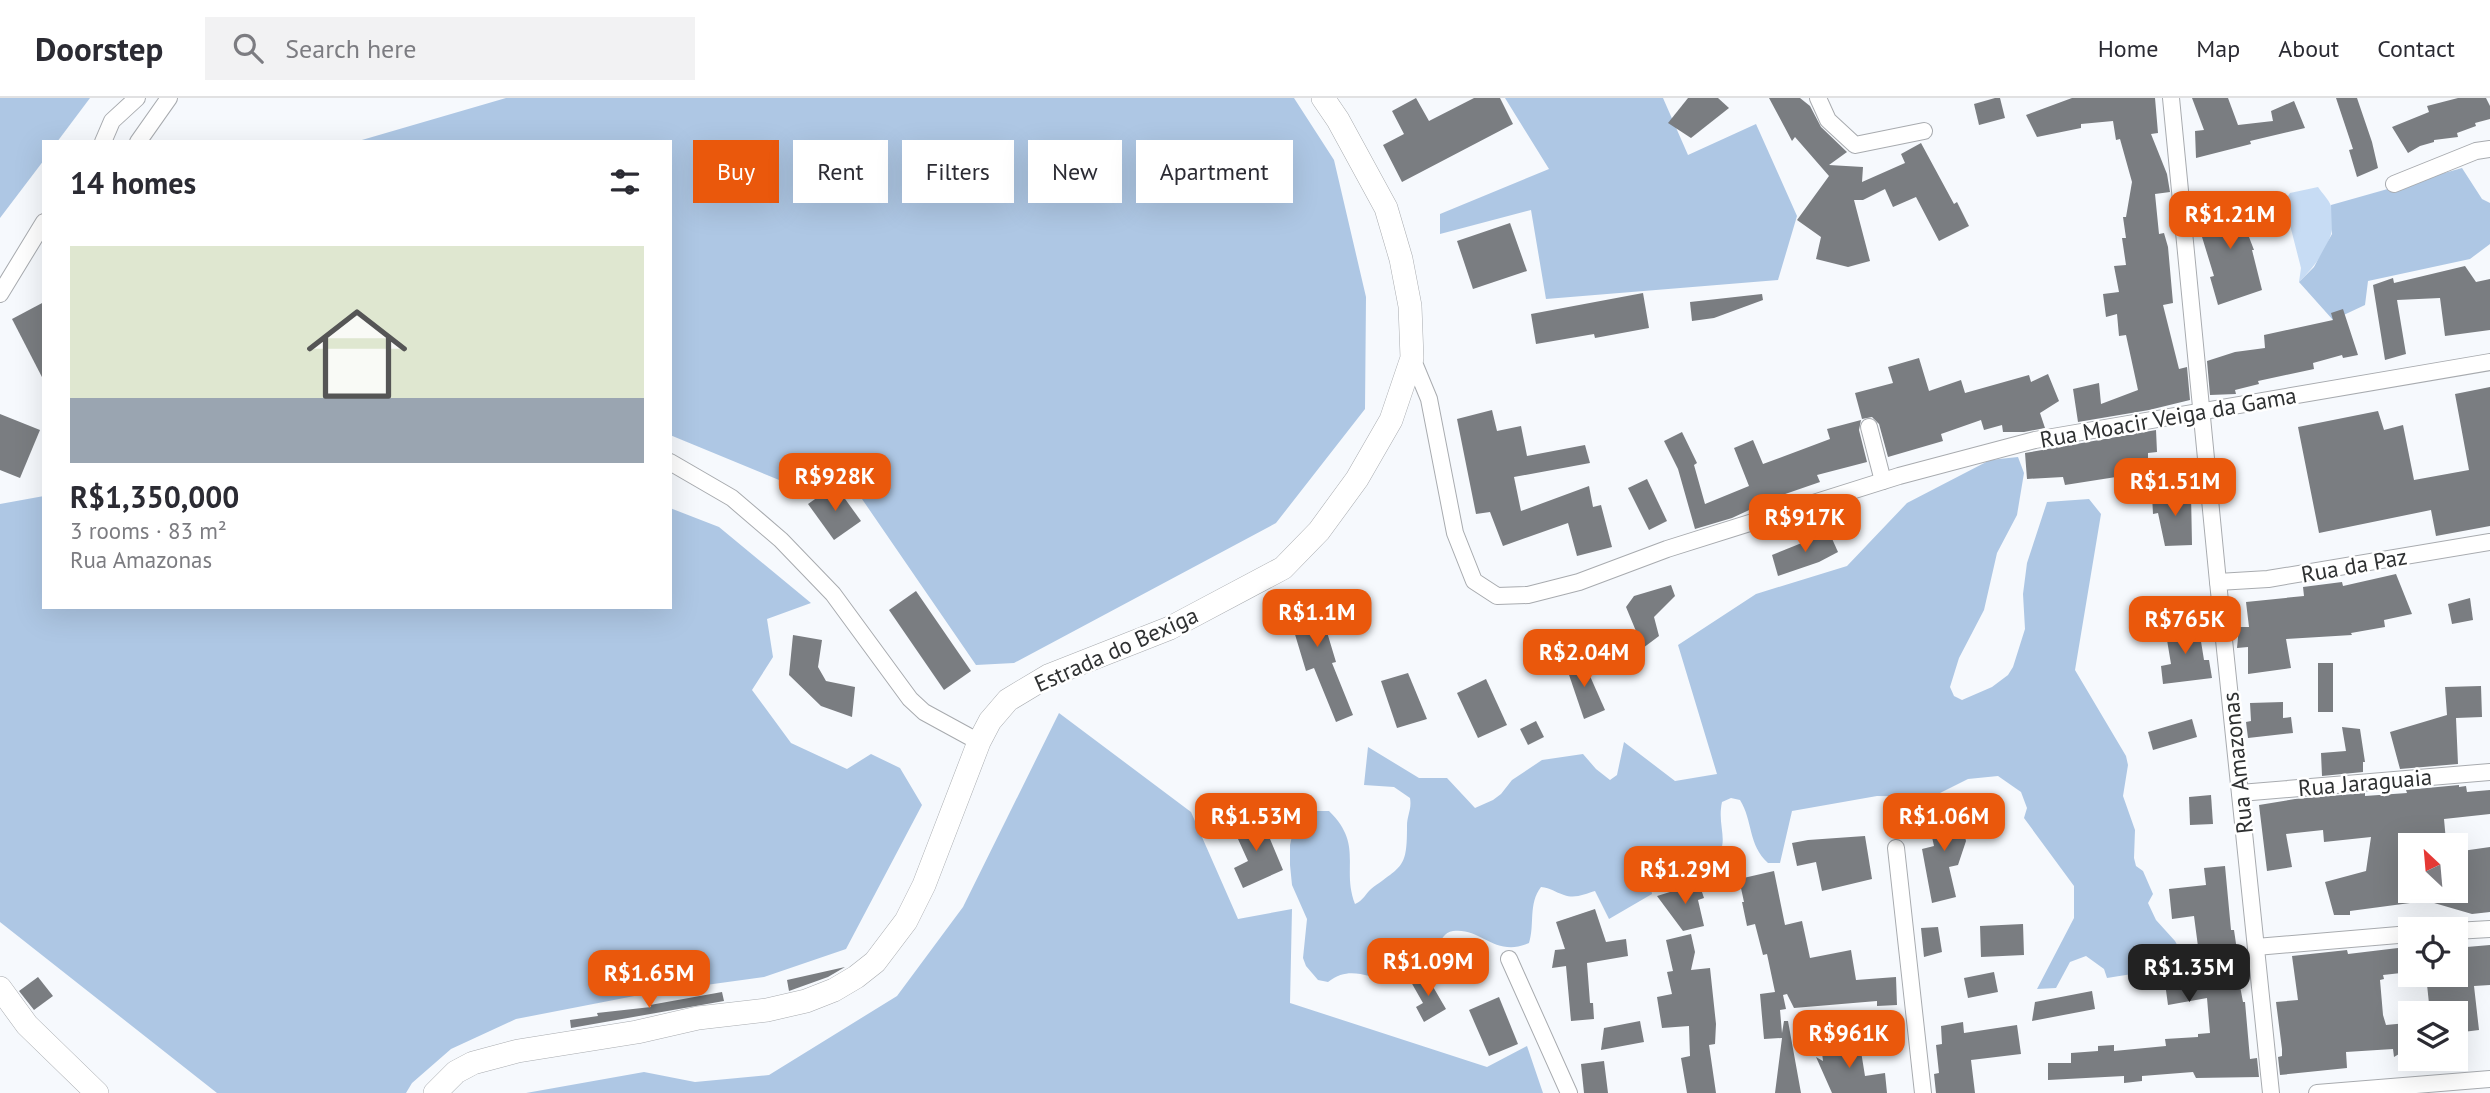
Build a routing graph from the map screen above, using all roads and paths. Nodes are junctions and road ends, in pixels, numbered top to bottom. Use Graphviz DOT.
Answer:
graph roads {
  1 [pos="136,98"];
  2 [pos="169,98"];
  3 [pos="1323,98"];
  4 [pos="1818,98"];
  5 [pos="2171,98"];
  6 [pos="1924,131"];
  7 [pos="104,140"];
  8 [pos="139,140"];
  9 [pos="2490,149"];
  10 [pos="2394,184"];
  11 [pos="42,225"];
  12 [pos="0,294"];
  13 [pos="1412,358"];
  14 [pos="2490,362"];
  15 [pos="2203,411"];
  16 [pos="1869,427"];
  17 [pos="672,463"];
  18 [pos="1883,481"];
  19 [pos="2490,542"];
  20 [pos="2218,582"];
  21 [pos="979,742"];
  22 [pos="2490,772"];
  23 [pos="2240,793"];
  24 [pos="1896,848"];
  25 [pos="2490,929"];
  26 [pos="2468,930"];
  27 [pos="2398,935"];
  28 [pos="2256,947"];
  29 [pos="1509,959"];
  30 [pos="0,988"];
  31 [pos="2490,1079"];
  32 [pos="97,1093"];
  33 [pos="435,1093"];
  34 [pos="1569,1093"];
  35 [pos="1923,1093"];
  36 [pos="2271,1093"];
  37 [pos="2317,1093"];
  1 -- 7 [label="street"];
  2 -- 8 [label="street"];
  3 -- 13 [label="street, Estrada do Bexiga"];
  4 -- 6 [label="street"];
  5 -- 15 [label="street, Rua Amazonas"];
  9 -- 10 [label="street"];
  11 -- 12 [label="street"];
  13 -- 18 [label="street, Rua Moacir Veiga da Gama"];
  13 -- 21 [label="street, Estrada do Bexiga"];
  14 -- 15 [label="street, Rua Moacir Veiga da Gama"];
  15 -- 18 [label="street, Rua Moacir Veiga da Gama"];
  15 -- 20 [label="street, Rua Amazonas"];
  16 -- 18 [label="street"];
  17 -- 21 [label="street"];
  19 -- 20 [label="street, Rua da Paz"];
  20 -- 23 [label="street, Rua Amazonas"];
  21 -- 33 [label="street, Estrada do Bexiga"];
  22 -- 23 [label="street, Rua Jaraguaia"];
  23 -- 28 [label="street, Rua Amazonas"];
  24 -- 35 [label="street"];
  25 -- 26 [label="street"];
  27 -- 28 [label="street"];
  28 -- 36 [label="street, Rua Amazonas"];
  29 -- 34 [label="street"];
  30 -- 32 [label="street"];
  31 -- 37 [label="street"];
}
